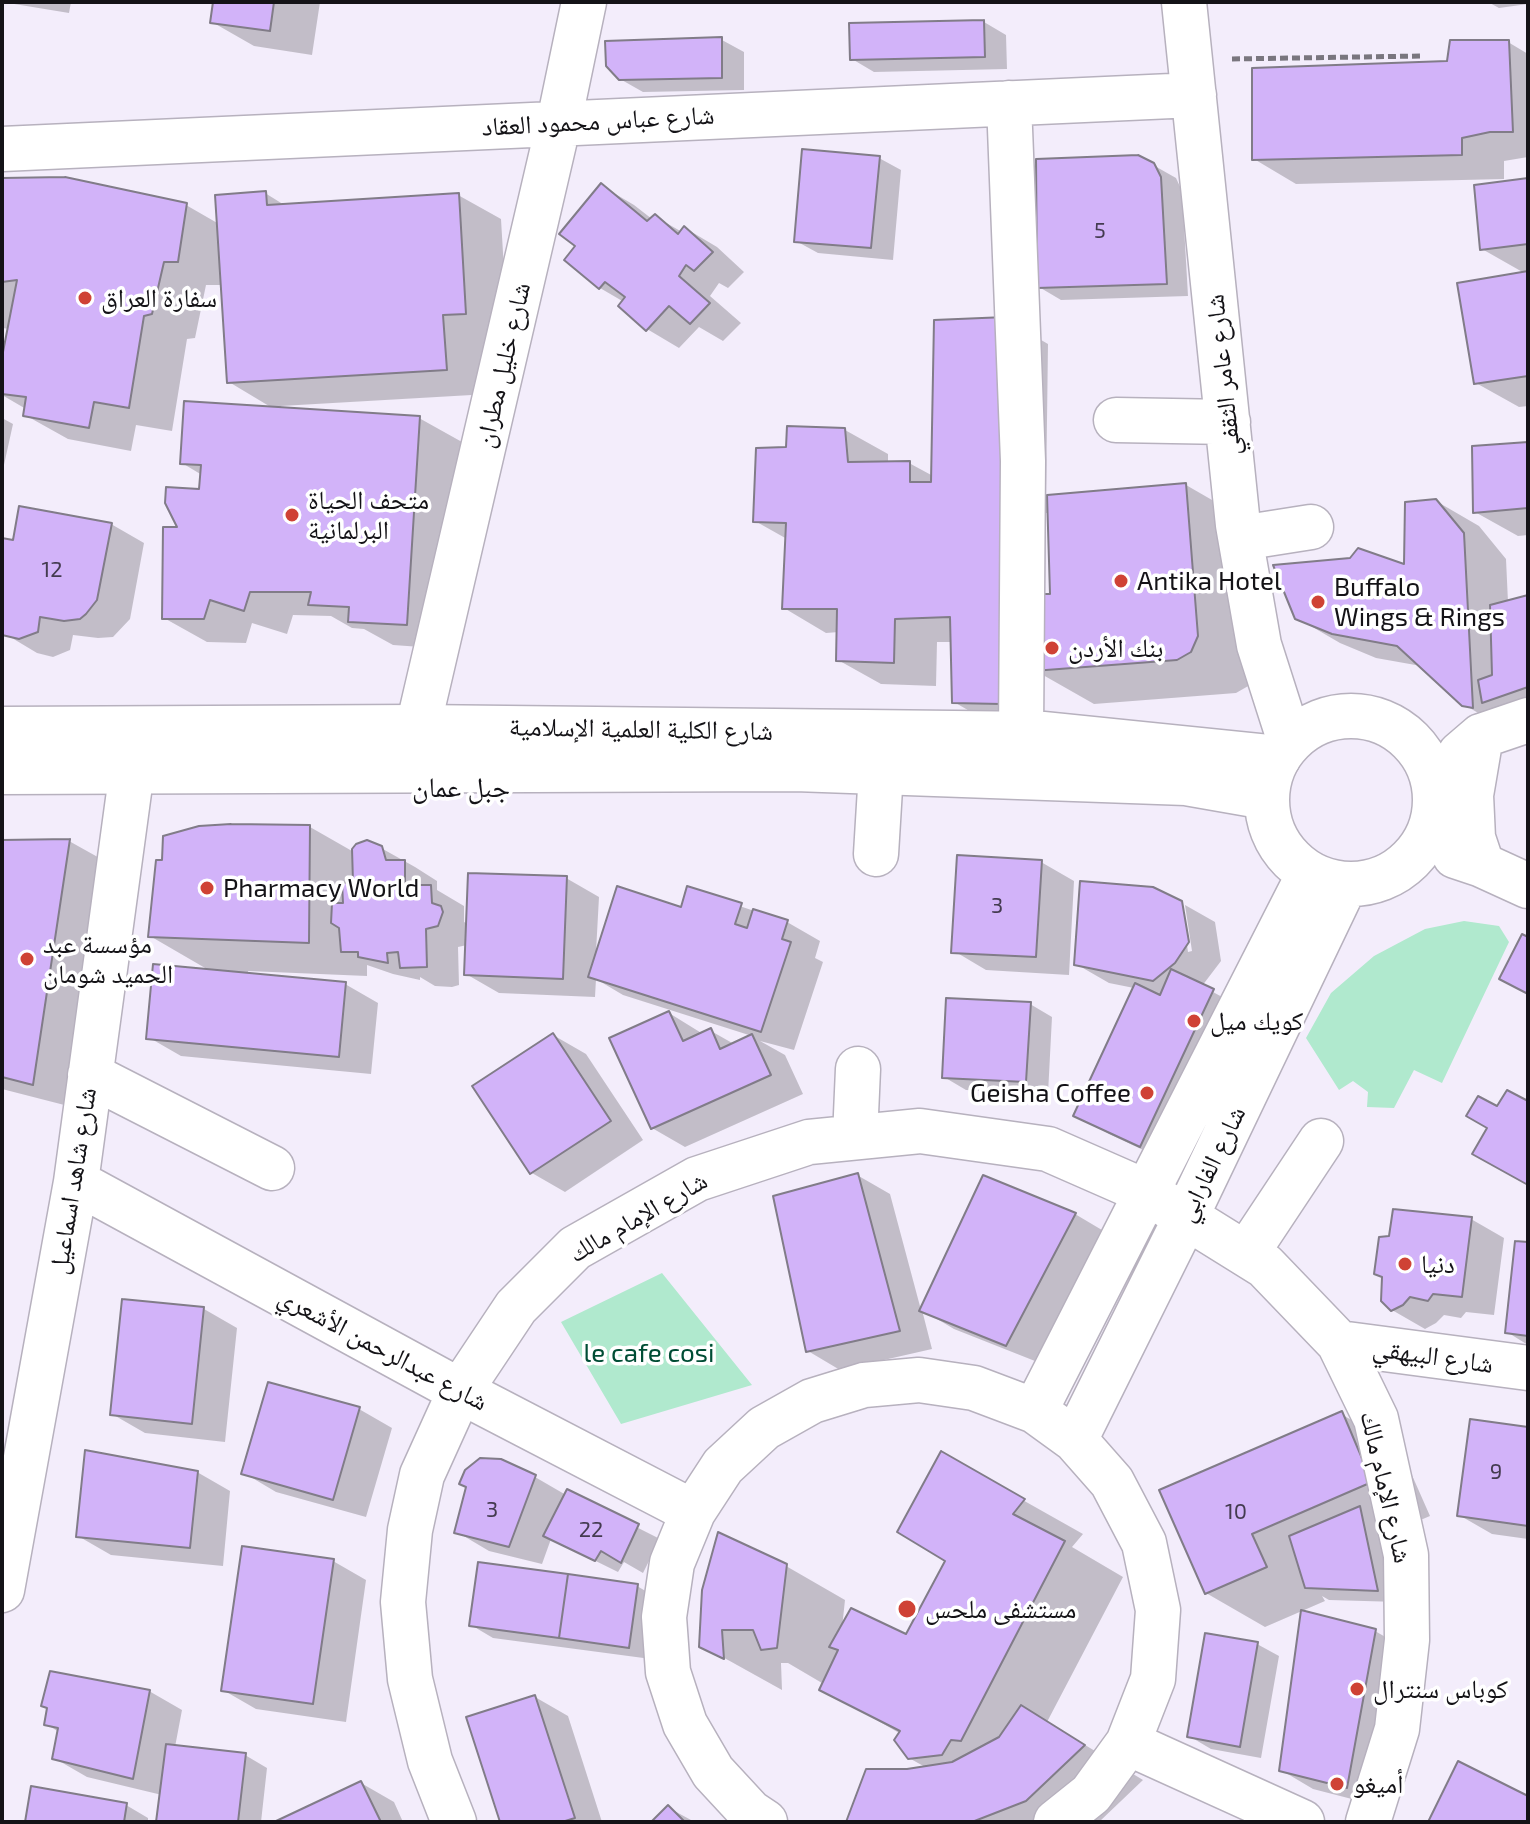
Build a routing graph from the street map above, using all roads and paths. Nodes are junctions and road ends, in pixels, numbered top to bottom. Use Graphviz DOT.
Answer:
graph roads {
  1 [pos="584,2"];
  2 [pos="1184,2"];
  3 [pos="1421,56"];
  4 [pos="1192,78"];
  5 [pos="1009,103"];
  6 [pos="559,122"];
  7 [pos="2,149"];
  8 [pos="1116,420"];
  9 [pos="1228,422"];
  10 [pos="1311,527"];
  11 [pos="1241,538"];
  12 [pos="1528,720"];
  13 [pos="418,727"];
  14 [pos="2,729"];
  15 [pos="1021,734"];
  16 [pos="1481,736"];
  17 [pos="1278,765"];
  18 [pos="132,770"];
  19 [pos="2,772"];
  20 [pos="881,772"];
  21 [pos="1433,777"];
  22 [pos="1422,846"];
  23 [pos="876,854"];
  24 [pos="1482,865"];
  25 [pos="1327,881"];
  26 [pos="1528,886"];
  27 [pos="858,1069"];
  28 [pos="90,1075"];
  29 [pos="855,1137"];
  30 [pos="1321,1141"];
  31 [pos="272,1168"];
  32 [pos="76,1182"];
  33 [pos="1146,1192"];
  34 [pos="1186,1217"];
  35 [pos="1246,1254"];
  36 [pos="1339,1343"];
  37 [pos="1528,1368"];
  38 [pos="460,1391"];
  39 [pos="1035,1411"];
  40 [pos="1075,1440"];
  41 [pos="693,1512"];
  42 [pos="2,1590"];
  43 [pos="1128,1743"];
  44 [pos="454,1822"];
  45 [pos="765,1822"];
  46 [pos="1056,1822"];
  47 [pos="1302,1822"];
  48 [pos="1368,1822"];
  1 -- 6 [label="street, شارع خليل مطران"];
  2 -- 4 [label="street, شارع عامر الثقفي"];
  3 -- 4 [label="path"];
  4 -- 5 [label="street, شارع عباس محمود العقاد"];
  4 -- 9 [label="street, شارع عامر الثقفي"];
  5 -- 6 [label="street, شارع عباس محمود العقاد"];
  5 -- 15 [label="street"];
  6 -- 7 [label="street, شارع عباس محمود العقاد"];
  6 -- 13 [label="street, شارع خليل مطران"];
  8 -- 9 [label="street"];
  9 -- 11 [label="street, شارع عامر الثقفي"];
  10 -- 11 [label="street"];
  11 -- 17 [label="street, شارع عامر الثقفي"];
  12 -- 16 [label="street"];
  13 -- 14 [label="street, شارع الكلية العلمية الإسلامية"];
  13 -- 15 [label="street, شارع الكلية العلمية الإسلامية"];
  15 -- 17 [label="street, شارع الكلية العلمية الإسلامية"];
  16 -- 21 [label="street"];
  16 -- 24 [label="street"];
  17 -- 20 [label="street, شارع الكلية العلمية الإسلامية"];
  17 -- 21 [label="street"];
  17 -- 25 [label="street"];
  18 -- 19 [label="street, شارع الكلية العلمية الإسلامية"];
  18 -- 20 [label="street, شارع الكلية العلمية الإسلامية"];
  18 -- 28 [label="street, شارع شاهد اسماعيل"];
  20 -- 23 [label="street"];
  21 -- 22 [label="street"];
  22 -- 24 [label="street"];
  22 -- 25 [label="street"];
  24 -- 26 [label="street"];
  25 -- 33 [label="street, شارع الفارابي"];
  25 -- 34 [label="street, شارع الفارابي"];
  27 -- 29 [label="street"];
  28 -- 31 [label="street"];
  28 -- 32 [label="street, شارع شاهد اسماعيل"];
  29 -- 33 [label="street, شارع الإمام مالك"];
  29 -- 38 [label="street, شارع الإمام مالك"];
  30 -- 35 [label="street"];
  32 -- 38 [label="street, شارع عبدالرحمن الأشعري"];
  32 -- 42 [label="street, شارع شاهد اسماعيل"];
  33 -- 34 [label="street, شارع الإمام مالك"];
  33 -- 39 [label="street, شارع الفارابي"];
  34 -- 35 [label="street, شارع الإمام مالك"];
  34 -- 40 [label="street, شارع الفارابي"];
  35 -- 36 [label="street, شارع الإمام مالك"];
  36 -- 37 [label="street, شارع البيهقي"];
  36 -- 48 [label="street, شارع الإمام مالك"];
  38 -- 41 [label="street, شارع عبدالرحمن الأشعري"];
  38 -- 44 [label="street, شارع الإمام مالك"];
  39 -- 40 [label="street"];
  39 -- 41 [label="street"];
  40 -- 43 [label="street"];
  41 -- 45 [label="street"];
  43 -- 46 [label="street"];
  43 -- 47 [label="street"];
}
